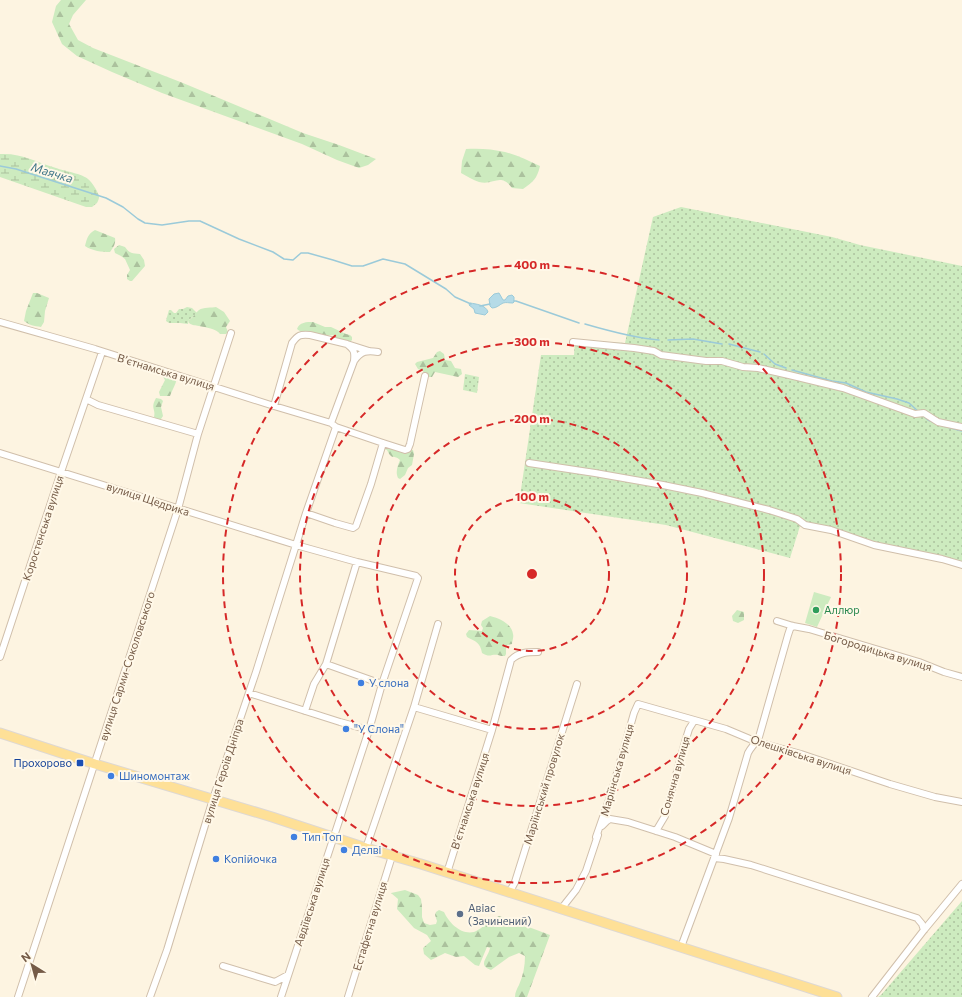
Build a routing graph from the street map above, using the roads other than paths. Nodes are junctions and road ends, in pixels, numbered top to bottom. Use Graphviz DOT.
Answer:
graph roads {
  1 [pos="0,322"];
  2 [pos="231,333"];
  3 [pos="573,342"];
  4 [pos="347,344"];
  5 [pos="368,350"];
  6 [pos="102,352"];
  7 [pos="378,352"];
  8 [pos="354,361"];
  9 [pos="424,376"];
  10 [pos="214,387"];
  11 [pos="86,398"];
  12 [pos="274,406"];
  13 [pos="333,425"];
  14 [pos="962,427"];
  15 [pos="198,434"];
  16 [pos="383,443"];
  17 [pos="0,453"];
  18 [pos="529,463"];
  19 [pos="61,472"];
  20 [pos="178,509"];
  21 [pos="306,513"];
  22 [pos="296,545"];
  23 [pos="357,562"];
  24 [pos="962,565"];
  25 [pos="778,621"];
  26 [pos="438,624"];
  27 [pos="793,626"];
  28 [pos="538,652"];
  29 [pos="0,657"];
  30 [pos="326,664"];
  31 [pos="962,677"];
  32 [pos="382,684"];
  33 [pos="577,684"];
  34 [pos="249,693"];
  35 [pos="640,704"];
  36 [pos="414,707"];
  37 [pos="306,711"];
  38 [pos="694,721"];
  39 [pos="369,730"];
  40 [pos="492,730"];
  41 [pos="0,733"];
  42 [pos="757,742"];
  43 [pos="95,764"];
  44 [pos="213,799"];
  45 [pos="962,802"];
  46 [pos="656,831"];
  47 [pos="334,837"];
  48 [pos="596,837"];
  49 [pos="366,848"];
  50 [pos="392,856"];
  51 [pos="715,856"];
  52 [pos="447,873"];
  53 [pos="962,884"];
  54 [pos="509,893"];
  55 [pos="561,909"];
  56 [pos="924,930"];
  57 [pos="681,947"];
  58 [pos="223,966"];
  59 [pos="288,975"];
  60 [pos="275,982"];
  61 [pos="281,995"];
  62 [pos="18,997"];
  63 [pos="150,997"];
  64 [pos="348,997"];
  65 [pos="836,997"];
  66 [pos="872,997"];
  1 -- 6 [label="street, Вʼєтнамська вулиця"];
  2 -- 10 [label="street, вулиця Сарми-Соколовського"];
  3 -- 14 [label="street"];
  4 -- 5 [label="street"];
  4 -- 8 [label="street"];
  4 -- 12 [label="street"];
  5 -- 7 [label="street"];
  5 -- 8 [label="street"];
  6 -- 10 [label="street, Вʼєтнамська вулиця"];
  6 -- 11 [label="street, Коростенська вулиця"];
  8 -- 13 [label="street, вулиця Героїв Дніпра"];
  9 -- 16 [label="street, Вʼєтнамська вулиця"];
  10 -- 12 [label="street, Вʼєтнамська вулиця"];
  10 -- 15 [label="street, вулиця Сарми-Соколовського"];
  11 -- 15 [label="street"];
  11 -- 19 [label="street, Коростенська вулиця"];
  12 -- 13 [label="street, Вʼєтнамська вулиця"];
  13 -- 16 [label="street, Вʼєтнамська вулиця"];
  13 -- 21 [label="street, вулиця Героїв Дніпра"];
  15 -- 20 [label="street, вулиця Сарми-Соколовського"];
  16 -- 21 [label="street"];
  17 -- 19 [label="street, вулиця Щедрика"];
  18 -- 24 [label="street"];
  19 -- 20 [label="street, вулиця Щедрика"];
  19 -- 29 [label="street, Коростенська вулиця"];
  20 -- 22 [label="street, вулиця Щедрика"];
  20 -- 43 [label="street, вулиця Сарми-Соколовського"];
  21 -- 22 [label="street, вулиця Героїв Дніпра"];
  22 -- 23 [label="street"];
  22 -- 34 [label="street, вулиця Героїв Дніпра"];
  23 -- 30 [label="street"];
  23 -- 32 [label="street, Авдіївська вулиця"];
  25 -- 27 [label="street, Богородицька вулиця"];
  26 -- 36 [label="street"];
  27 -- 31 [label="street, Богородицька вулиця"];
  27 -- 42 [label="street"];
  28 -- 40 [label="street, Вʼєтнамська вулиця"];
  30 -- 32 [label="street"];
  30 -- 37 [label="street"];
  32 -- 39 [label="street, Авдіївська вулиця"];
  33 -- 54 [label="street, Маріїнський провулок"];
  34 -- 37 [label="street"];
  34 -- 44 [label="street, вулиця Героїв Дніпра"];
  35 -- 38 [label="street, Олешківська вулиця"];
  35 -- 48 [label="street, Маріїнська вулиця"];
  36 -- 40 [label="street"];
  36 -- 49 [label="street"];
  37 -- 39 [label="street"];
  38 -- 42 [label="street, Олешківська вулиця"];
  38 -- 46 [label="street, Сонячна вулиця"];
  39 -- 47 [label="street, Авдіївська вулиця"];
  40 -- 52 [label="street, Вʼєтнамська вулиця"];
  41 -- 43 [label="main road"];
  42 -- 45 [label="street, Олешківська вулиця"];
  42 -- 51 [label="street"];
  43 -- 44 [label="main road"];
  43 -- 62 [label="street, вулиця Сарми-Соколовського"];
  44 -- 47 [label="main road"];
  44 -- 63 [label="street, вулиця Героїв Дніпра"];
  46 -- 48 [label="street"];
  46 -- 51 [label="street"];
  47 -- 49 [label="main road"];
  47 -- 59 [label="street, Авдіївська вулиця"];
  48 -- 55 [label="street, Маріїнська вулиця"];
  49 -- 50 [label="main road"];
  50 -- 52 [label="main road"];
  50 -- 64 [label="street, Естафетна вулиця"];
  51 -- 56 [label="street"];
  51 -- 57 [label="street"];
  52 -- 54 [label="main road"];
  53 -- 56 [label="street"];
  54 -- 55 [label="main road"];
  55 -- 57 [label="main road"];
  56 -- 66 [label="street"];
  57 -- 65 [label="main road"];
  58 -- 60 [label="street"];
  59 -- 60 [label="street"];
  59 -- 61 [label="street, Авдіївська вулиця"];
  60 -- 61 [label="street"];
}
